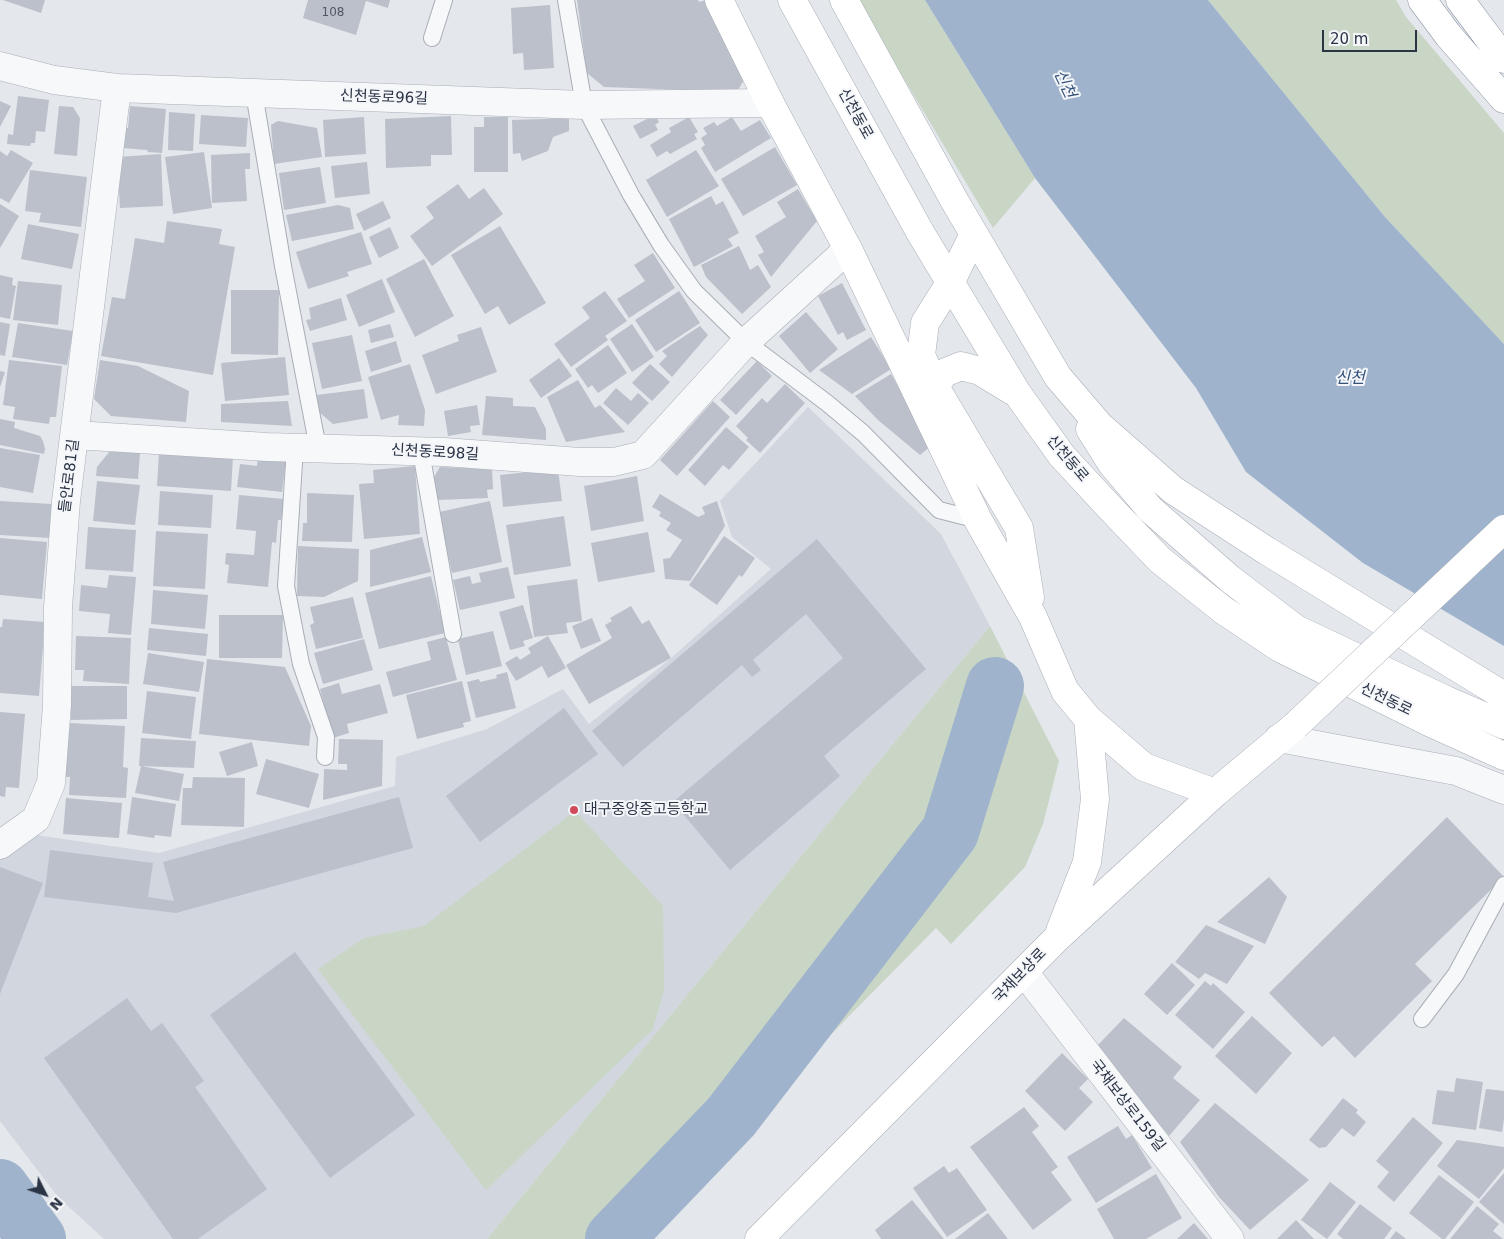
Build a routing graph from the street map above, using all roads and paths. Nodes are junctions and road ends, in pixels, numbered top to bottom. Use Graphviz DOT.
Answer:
graph roads {
  1 [pos="444,0"];
  2 [pos="566,0"];
  3 [pos="719,0"];
  4 [pos="792,0"];
  5 [pos="844,0"];
  6 [pos="1422,0"];
  7 [pos="1460,0"];
  8 [pos="432,38"];
  9 [pos="1504,59"];
  10 [pos="0,66"];
  11 [pos="117,88"];
  12 [pos="254,93"];
  13 [pos="1504,98"];
  14 [pos="770,103"];
  15 [pos="584,105"];
  16 [pos="974,234"];
  17 [pos="848,249"];
  18 [pos="950,283"];
  19 [pos="746,342"];
  20 [pos="1058,377"];
  21 [pos="935,387"];
  22 [pos="1017,393"];
  23 [pos="74,435"];
  24 [pos="306,448"];
  25 [pos="421,452"];
  26 [pos="978,520"];
  27 [pos="1504,529"];
  28 [pos="1032,616"];
  29 [pos="453,634"];
  30 [pos="1504,696"];
  31 [pos="1088,719"];
  32 [pos="1504,725"];
  33 [pos="1287,732"];
  34 [pos="1504,756"];
  35 [pos="324,757"];
  36 [pos="1504,790"];
  37 [pos="1215,793"];
  38 [pos="0,845"];
  39 [pos="1504,885"];
  40 [pos="1058,937"];
  41 [pos="1024,972"];
  42 [pos="1422,1019"];
  43 [pos="758,1239"];
  44 [pos="1230,1239"];
  1 -- 8 [label="lane"];
  2 -- 15 [label="lane"];
  3 -- 14 [label="main road"];
  4 -- 18 [label="main road, 신천동로"];
  5 -- 16 [label="main road"];
  6 -- 13 [label="main road"];
  7 -- 9 [label="main road"];
  10 -- 11 [label="street, 신천동로96길"];
  11 -- 12 [label="street, 신천동로96길"];
  11 -- 23 [label="street, 들안로81길"];
  12 -- 15 [label="street, 신천동로96길"];
  12 -- 24 [label="lane"];
  14 -- 15 [label="street, 신천동로96길"];
  14 -- 17 [label="main road"];
  15 -- 19 [label="lane"];
  16 -- 18 [label="main road"];
  16 -- 20 [label="main road"];
  17 -- 19 [label="street, 신천동로98길"];
  17 -- 26 [label="main road"];
  18 -- 21 [label="main road"];
  18 -- 22 [label="main road, 신천동로"];
  19 -- 25 [label="street, 신천동로98길"];
  19 -- 26 [label="lane"];
  20 -- 30 [label="main road"];
  20 -- 32 [label="main road"];
  21 -- 22 [label="main road"];
  21 -- 28 [label="main road"];
  22 -- 34 [label="main road, 신천동로"];
  23 -- 24 [label="street, 신천동로98길"];
  23 -- 38 [label="street, 들안로81길"];
  24 -- 25 [label="street, 신천동로98길"];
  24 -- 35 [label="lane"];
  25 -- 29 [label="lane"];
  26 -- 28 [label="main road"];
  27 -- 33 [label="main road, 국채보상로, bridge"];
  28 -- 31 [label="main road"];
  31 -- 37 [label="main road"];
  31 -- 40 [label="main road"];
  33 -- 36 [label="street"];
  33 -- 37 [label="main road, 국채보상로"];
  37 -- 40 [label="main road, 국채보상로"];
  39 -- 42 [label="lane"];
  40 -- 41 [label="main road, 국채보상로"];
  41 -- 43 [label="main road, 국채보상로"];
  41 -- 44 [label="street, 국채보상로159길"];
}
